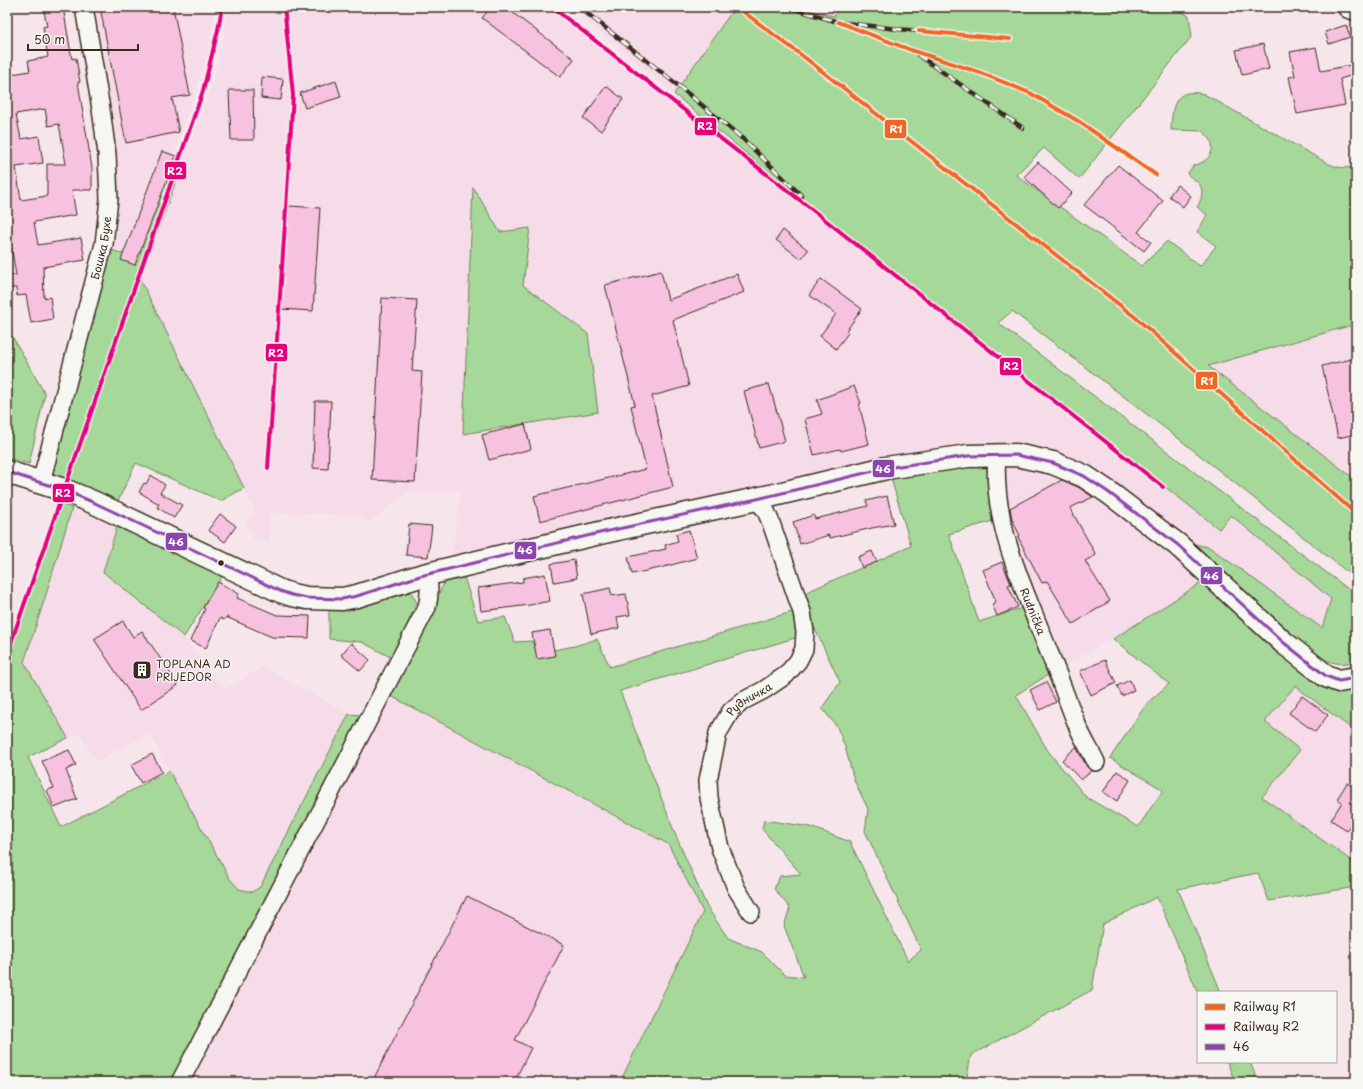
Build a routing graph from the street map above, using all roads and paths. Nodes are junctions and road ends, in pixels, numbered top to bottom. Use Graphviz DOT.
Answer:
graph roads {
  1 [pos="84,7"];
  2 [pos="1349,7"];
  3 [pos="1356,9"];
  4 [pos="996,454"];
  5 [pos="7,472"];
  6 [pos="41,482"];
  7 [pos="757,499"];
  8 [pos="427,574"];
  9 [pos="1356,678"];
  10 [pos="1096,762"];
  11 [pos="751,912"];
  12 [pos="180,1082"];
  1 -- 6 [label="street, Бошка Бухе"];
  2 -- 3 [label="street"];
  4 -- 7 [label="street"];
  4 -- 9 [label="street"];
  4 -- 10 [label="street, Rudnička"];
  5 -- 6 [label="street"];
  6 -- 8 [label="street"];
  7 -- 8 [label="street"];
  7 -- 11 [label="street, Рудничка"];
  8 -- 12 [label="street"];
}
